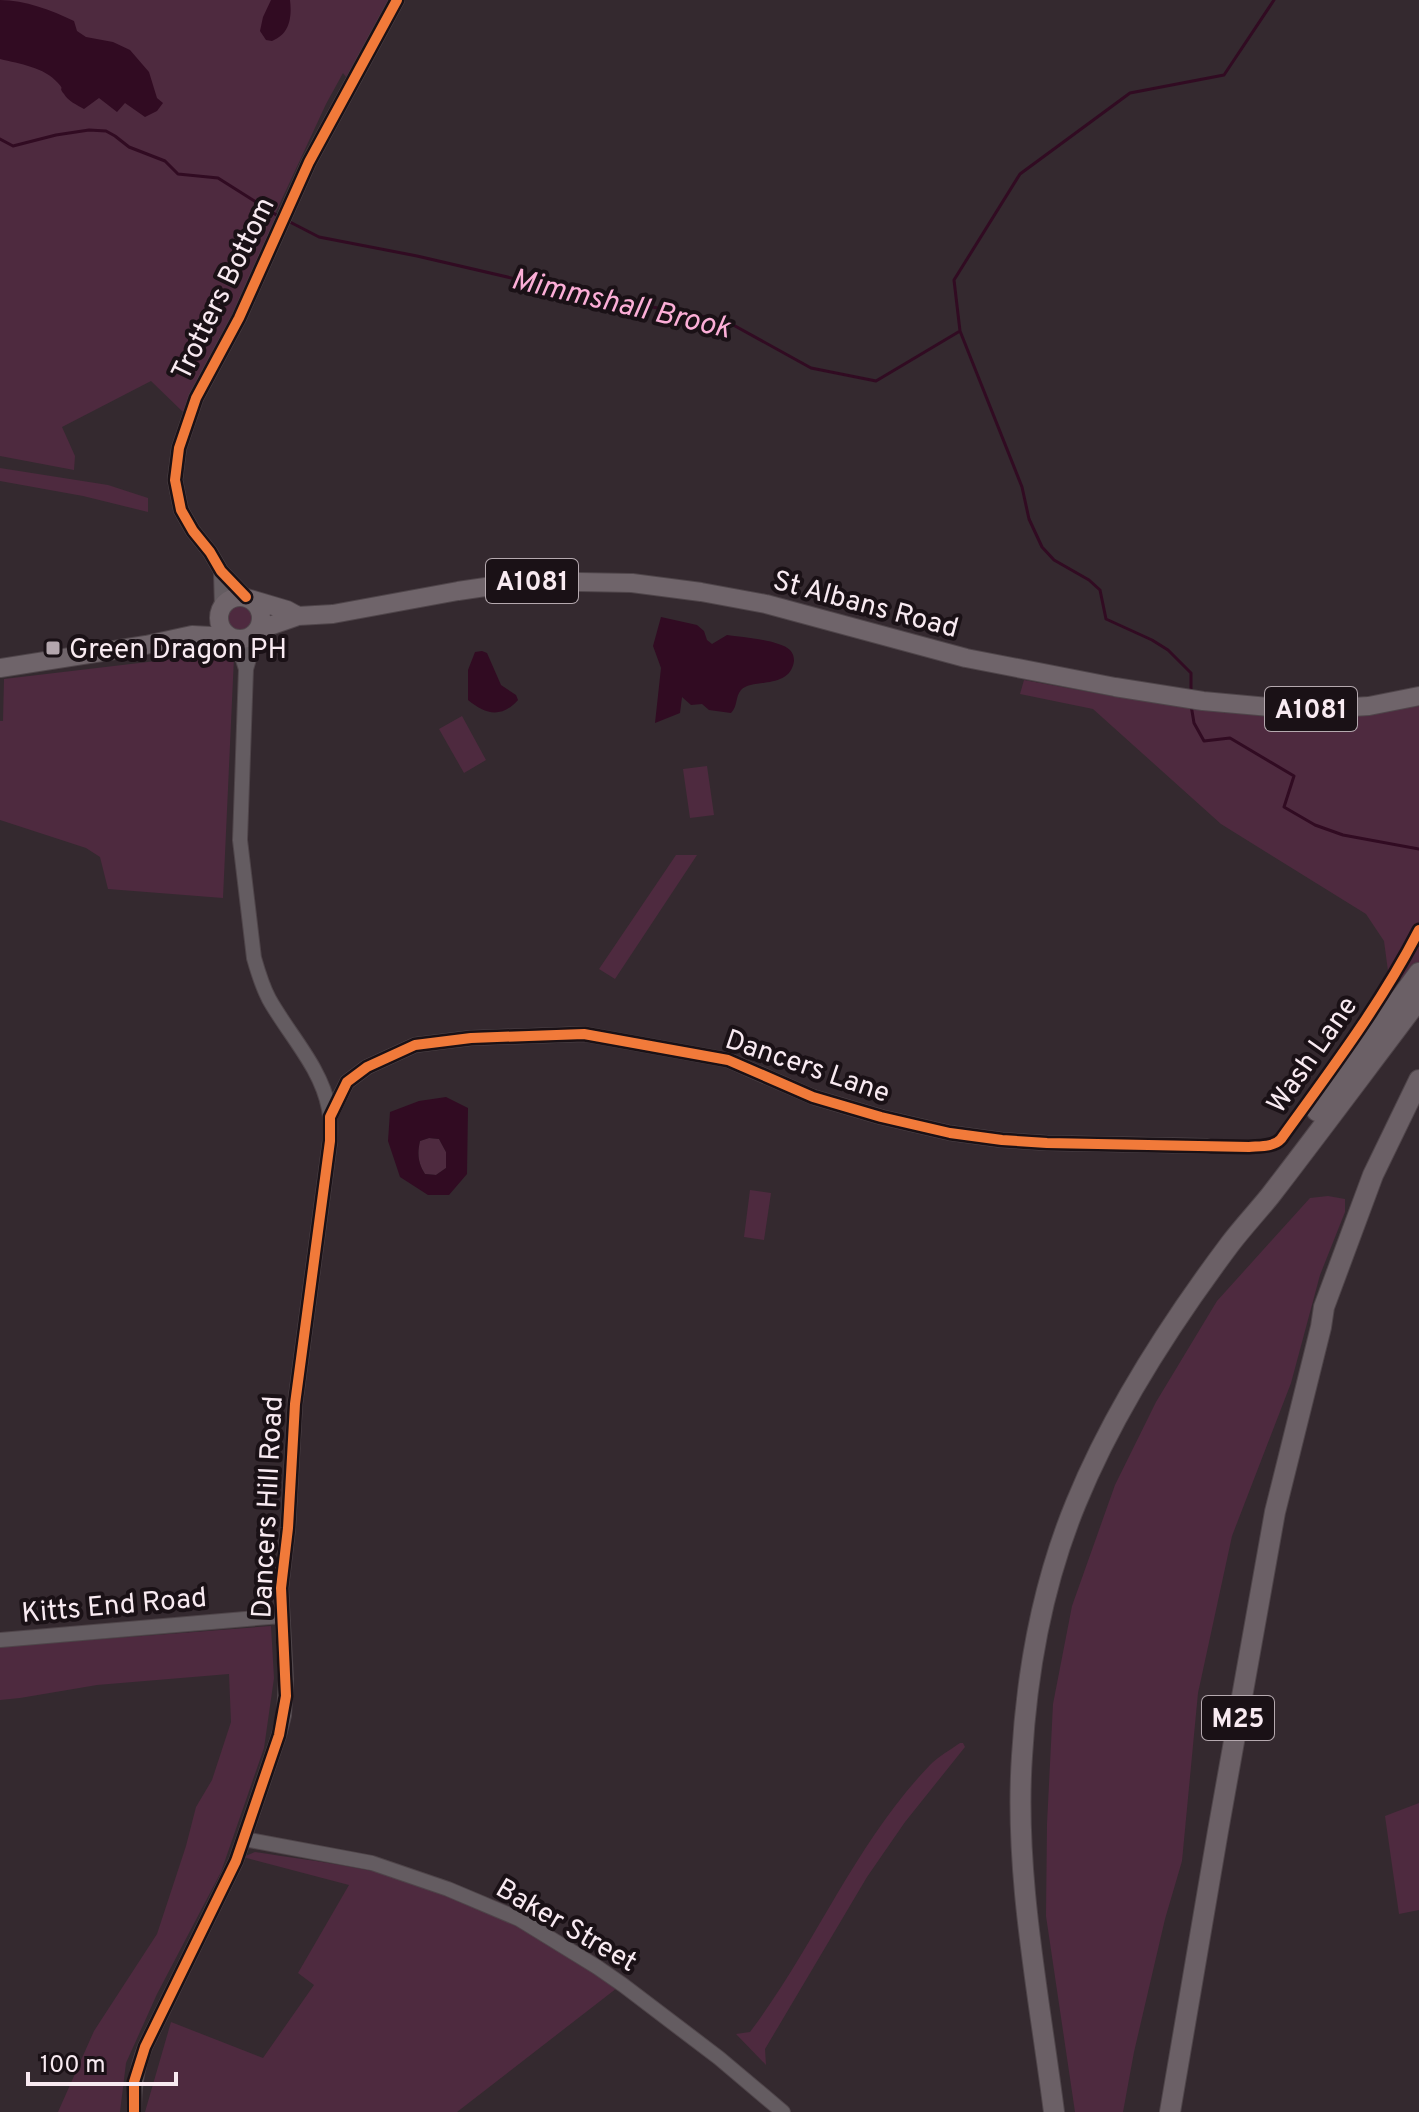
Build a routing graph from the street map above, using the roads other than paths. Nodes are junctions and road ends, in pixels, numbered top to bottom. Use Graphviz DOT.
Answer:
graph roads {
  1 [pos="397,0"];
  2 [pos="221,571"];
  3 [pos="248,598"];
  4 [pos="221,608"];
  5 [pos="298,616"];
  6 [pos="257,631"];
  7 [pos="192,635"];
  8 [pos="232,637"];
  9 [pos="0,668"];
  10 [pos="246,669"];
  11 [pos="1419,696"];
  12 [pos="1419,973"];
  13 [pos="1419,999"];
  14 [pos="1419,1080"];
  15 [pos="347,1082"];
  16 [pos="320,1085"];
  17 [pos="1419,1107"];
  18 [pos="330,1117"];
  19 [pos="1207,1146"];
  20 [pos="1232,1242"];
  21 [pos="1321,1327"];
  22 [pos="281,1616"];
  23 [pos="0,1640"];
  24 [pos="244,1839"];
  25 [pos="134,2112"];
  26 [pos="783,2112"];
  27 [pos="1054,2112"];
  28 [pos="1170,2112"];
  1 -- 2 [label="street, Trotters Bottom"];
  2 -- 3 [label="street, Trotters Bottom"];
  2 -- 4 [label="street"];
  3 -- 4 [label="main road"];
  3 -- 5 [label="main road, St Albans Road / A1081"];
  3 -- 6 [label="main road"];
  4 -- 7 [label="main road"];
  4 -- 8 [label="main road"];
  5 -- 6 [label="main road, St Albans Road / A1081"];
  5 -- 11 [label="main road, St Albans Road / A1081"];
  6 -- 8 [label="main road"];
  6 -- 10 [label="street, Dancers Hill Road"];
  7 -- 8 [label="main road"];
  7 -- 9 [label="main road"];
  8 -- 10 [label="street, Dancers Hill Road"];
  10 -- 16 [label="street, Dancers Hill Road"];
  12 -- 20 [label="highway"];
  13 -- 20 [label="highway"];
  14 -- 21 [label="highway, M25"];
  15 -- 16 [label="street, Dancers Lane"];
  15 -- 18 [label="street"];
  15 -- 19 [label="street, Dancers Lane"];
  16 -- 18 [label="street, Dancers Hill Road"];
  17 -- 21 [label="highway, M25"];
  18 -- 22 [label="street, Dancers Hill Road"];
  20 -- 27 [label="highway"];
  21 -- 28 [label="highway, M25"];
  22 -- 23 [label="street, Kitts End Road"];
  22 -- 24 [label="street, Dancers Hill Road"];
  24 -- 25 [label="street, Dancers Hill Road"];
  24 -- 26 [label="street, Baker Street"];
}
